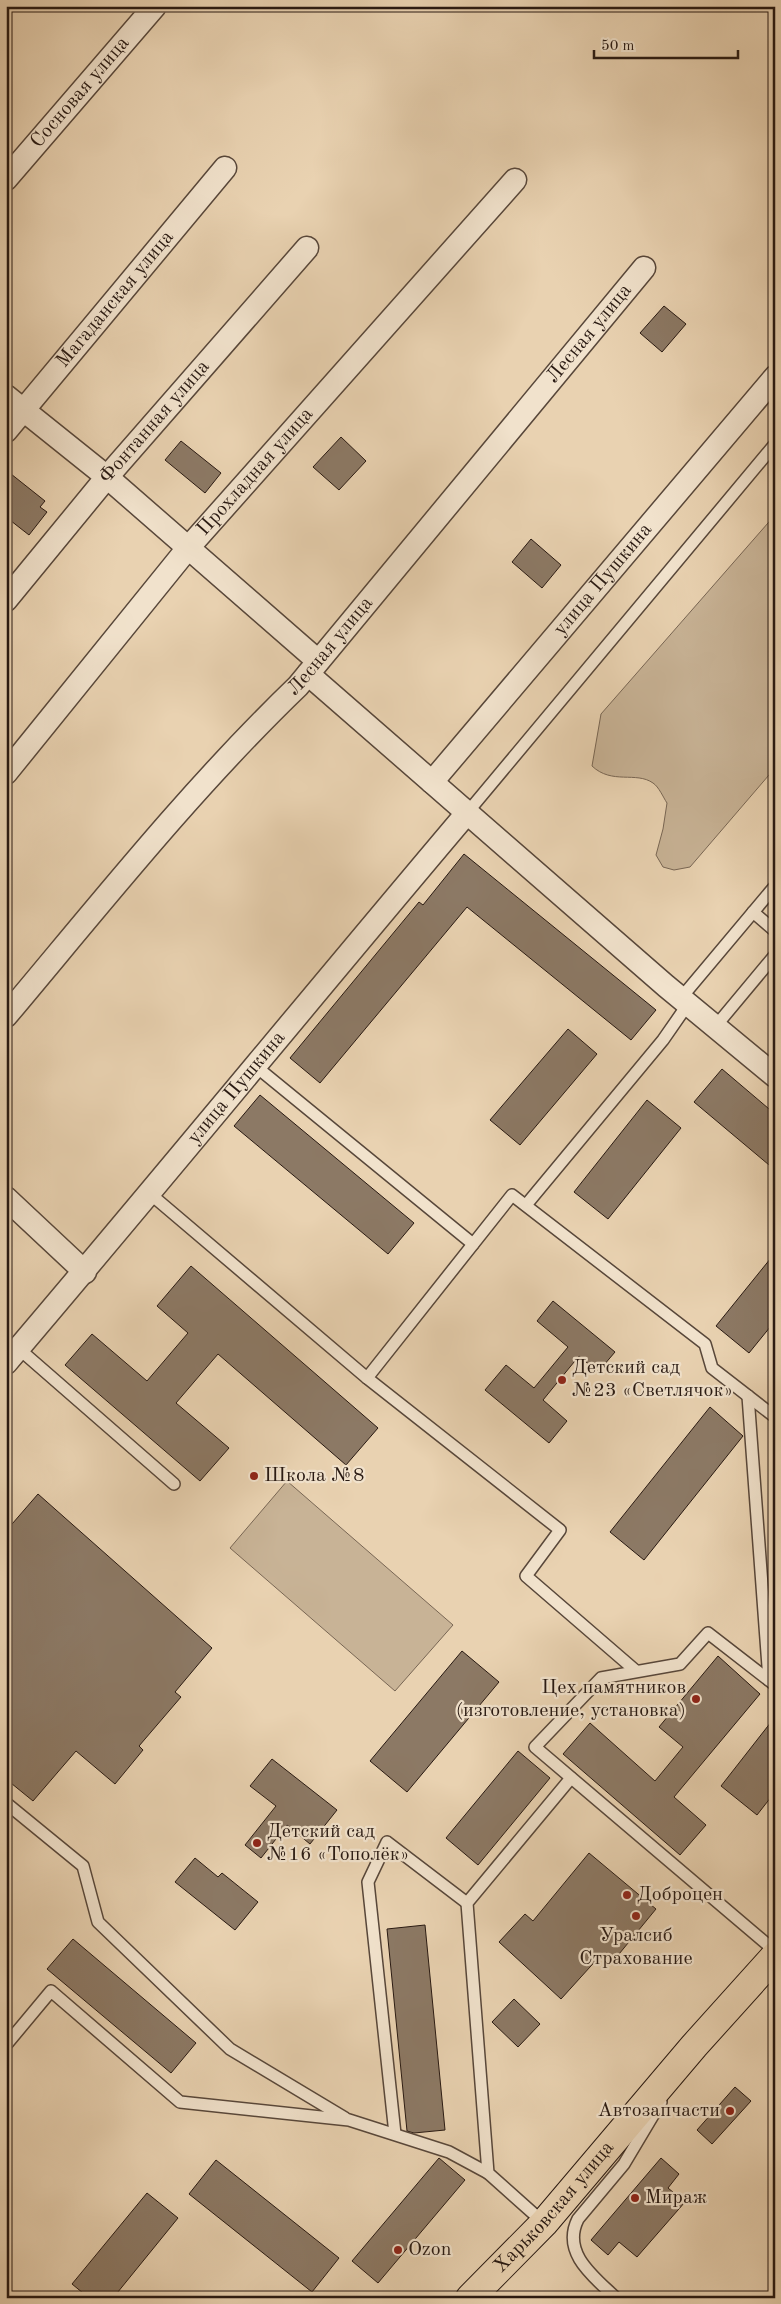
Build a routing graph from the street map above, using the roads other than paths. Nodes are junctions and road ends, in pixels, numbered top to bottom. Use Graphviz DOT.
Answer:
graph roads {
  1 [pos="155,6"];
  2 [pos="225,168"];
  3 [pos="6,179"];
  4 [pos="515,180"];
  5 [pos="307,248"];
  6 [pos="644,268"];
  7 [pos="775,377"];
  8 [pos="6,396"];
  9 [pos="24,411"];
  10 [pos="6,431"];
  11 [pos="775,444"];
  12 [pos="107,477"];
  13 [pos="188,548"];
  14 [pos="6,600"];
  15 [pos="313,667"];
  16 [pos="6,773"];
  17 [pos="432,782"];
  18 [pos="467,813"];
  19 [pos="775,886"];
  20 [pos="753,912"];
  21 [pos="775,930"];
  22 [pos="775,955"];
  23 [pos="684,1001"];
  24 [pos="6,1016"];
  25 [pos="715,1027"];
  26 [pos="254,1065"];
  27 [pos="775,1076"];
  28 [pos="148,1192"];
  29 [pos="6,1198"];
  30 [pos="526,1205"];
  31 [pos="473,1244"];
  32 [pos="85,1272"];
  33 [pos="12,1355"];
  34 [pos="367,1378"];
  35 [pos="748,1396"];
  36 [pos="775,1417"];
  37 [pos="174,1484"];
  38 [pos="636,1671"];
  39 [pos="772,1683"];
  40 [pos="571,1778"];
  41 [pos="6,1803"];
  42 [pos="467,1903"];
  43 [pos="775,1951"];
  44 [pos="775,1956"];
  45 [pos="6,2045"];
  46 [pos="694,2046"];
  47 [pos="349,2120"];
  48 [pos="395,2134"];
  49 [pos="488,2174"];
  50 [pos="544,2224"];
  51 [pos="470,2298"];
  52 [pos="616,2298"];
  1 -- 3 [label="street, Сосновая улица"];
  2 -- 9 [label="street, Магаданская улица"];
  4 -- 13 [label="street, Прохладная улица"];
  5 -- 12 [label="street, Фонтанная улица"];
  6 -- 15 [label="street, Лесная улица"];
  7 -- 17 [label="street, улица Пушкина"];
  8 -- 9 [label="street"];
  9 -- 10 [label="street, Магаданская улица"];
  9 -- 12 [label="street"];
  11 -- 18 [label="lane"];
  12 -- 13 [label="street"];
  12 -- 14 [label="street, Фонтанная улица"];
  13 -- 15 [label="street"];
  13 -- 16 [label="street, Прохладная улица"];
  15 -- 17 [label="street"];
  15 -- 24 [label="street, Лесная улица"];
  17 -- 18 [label="street"];
  18 -- 23 [label="street"];
  18 -- 26 [label="street, улица Пушкина"];
  19 -- 20 [label="lane"];
  20 -- 21 [label="lane"];
  20 -- 23 [label="lane"];
  22 -- 25 [label="lane"];
  23 -- 25 [label="street"];
  23 -- 30 [label="lane"];
  25 -- 27 [label="street"];
  26 -- 28 [label="street, улица Пушкина"];
  26 -- 31 [label="lane"];
  28 -- 32 [label="street, улица Пушкина"];
  28 -- 34 [label="lane"];
  29 -- 32 [label="street"];
  30 -- 31 [label="lane"];
  30 -- 35 [label="lane"];
  31 -- 34 [label="lane"];
  32 -- 33 [label="street, улица Пушкина"];
  33 -- 37 [label="lane"];
  34 -- 38 [label="lane"];
  35 -- 36 [label="lane"];
  35 -- 39 [label="lane"];
  38 -- 39 [label="lane"];
  38 -- 40 [label="lane"];
  40 -- 42 [label="lane"];
  40 -- 43 [label="lane"];
  41 -- 47 [label="lane"];
  42 -- 48 [label="lane"];
  42 -- 49 [label="lane"];
  44 -- 46 [label="highway, Харьковская улица"];
  45 -- 47 [label="lane"];
  46 -- 50 [label="highway, Харьковская улица"];
  46 -- 52 [label="lane"];
  47 -- 48 [label="lane"];
  48 -- 49 [label="lane"];
  49 -- 50 [label="lane"];
  50 -- 51 [label="highway, Харьковская улица"];
}
